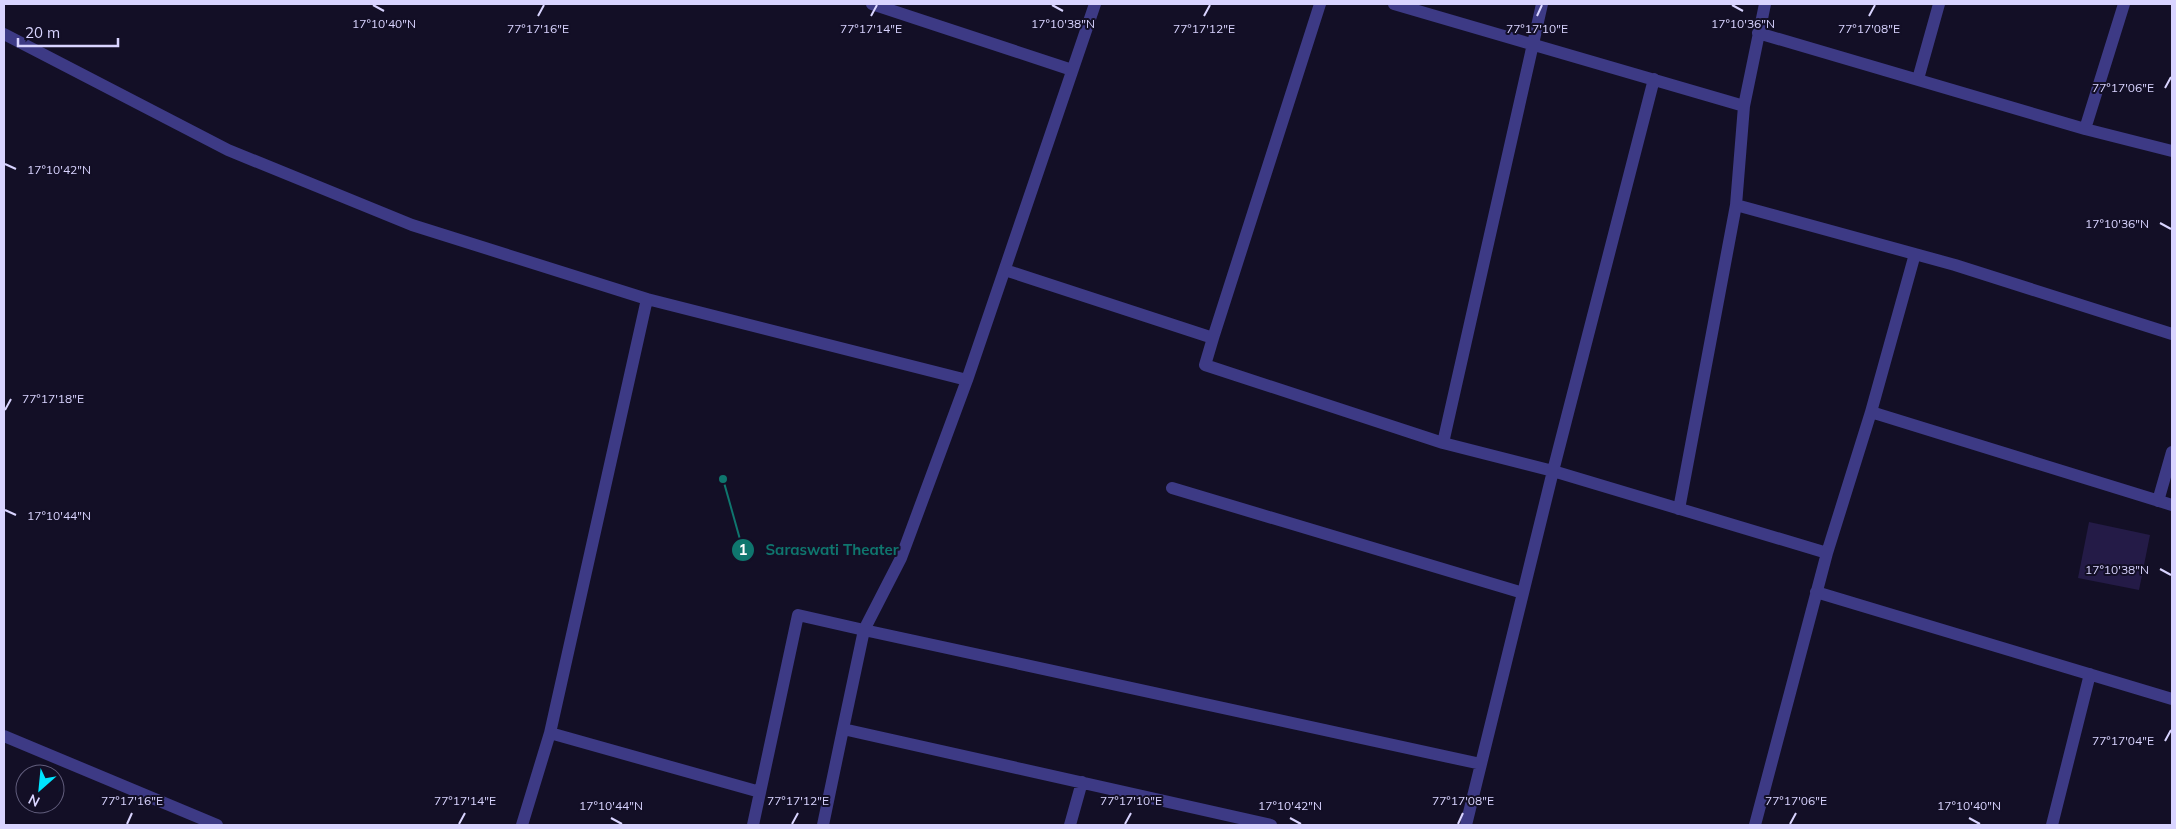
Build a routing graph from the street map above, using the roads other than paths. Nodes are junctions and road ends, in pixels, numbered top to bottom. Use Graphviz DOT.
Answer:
graph roads {
  1 [pos="872,4"];
  2 [pos="1094,4"];
  3 [pos="1320,4"];
  4 [pos="1394,4"];
  5 [pos="1542,4"];
  6 [pos="1764,4"];
  7 [pos="1939,4"];
  8 [pos="2124,4"];
  9 [pos="4,34"];
  10 [pos="1758,34"];
  11 [pos="1533,44"];
  12 [pos="1072,70"];
  13 [pos="1654,79"];
  14 [pos="1918,79"];
  15 [pos="1744,106"];
  16 [pos="2085,129"];
  17 [pos="2172,152"];
  18 [pos="1736,205"];
  19 [pos="1914,254"];
  20 [pos="1005,270"];
  21 [pos="647,299"];
  22 [pos="2172,334"];
  23 [pos="1213,338"];
  24 [pos="967,380"];
  25 [pos="1871,412"];
  26 [pos="1444,443"];
  27 [pos="2172,452"];
  28 [pos="1553,471"];
  29 [pos="1172,488"];
  30 [pos="2158,501"];
  31 [pos="2172,505"];
  32 [pos="1679,509"];
  33 [pos="1826,553"];
  34 [pos="1816,592"];
  35 [pos="1524,593"];
  36 [pos="864,630"];
  37 [pos="2090,674"];
  38 [pos="2172,699"];
  39 [pos="843,729"];
  40 [pos="550,733"];
  41 [pos="4,736"];
  42 [pos="1481,764"];
  43 [pos="1082,782"];
  44 [pos="760,792"];
  45 [pos="217,825"];
  46 [pos="522,825"];
  47 [pos="753,825"];
  48 [pos="824,825"];
  49 [pos="1070,825"];
  50 [pos="1271,825"];
  51 [pos="1466,825"];
  52 [pos="1756,825"];
  53 [pos="2052,825"];
  1 -- 12 [label="street"];
  2 -- 12 [label="street"];
  3 -- 23 [label="street"];
  4 -- 11 [label="street"];
  5 -- 11 [label="street"];
  6 -- 10 [label="street"];
  7 -- 14 [label="street"];
  8 -- 16 [label="street"];
  9 -- 21 [label="street"];
  10 -- 14 [label="street"];
  10 -- 15 [label="street"];
  11 -- 13 [label="street"];
  11 -- 26 [label="street"];
  12 -- 20 [label="street"];
  13 -- 15 [label="street"];
  13 -- 28 [label="street"];
  14 -- 16 [label="street"];
  15 -- 18 [label="street"];
  16 -- 17 [label="street"];
  18 -- 19 [label="street"];
  18 -- 32 [label="street"];
  19 -- 22 [label="street"];
  19 -- 25 [label="street"];
  20 -- 23 [label="street"];
  20 -- 24 [label="street"];
  21 -- 24 [label="street"];
  21 -- 40 [label="street"];
  23 -- 26 [label="street"];
  24 -- 36 [label="street"];
  25 -- 30 [label="street"];
  25 -- 33 [label="street"];
  26 -- 28 [label="street"];
  27 -- 30 [label="street"];
  28 -- 32 [label="street"];
  28 -- 35 [label="street"];
  29 -- 35 [label="street"];
  30 -- 31 [label="street"];
  32 -- 33 [label="street"];
  33 -- 34 [label="street"];
  34 -- 37 [label="street"];
  34 -- 52 [label="street"];
  35 -- 42 [label="street"];
  36 -- 39 [label="street"];
  36 -- 42 [label="street"];
  36 -- 44 [label="street"];
  37 -- 38 [label="street"];
  37 -- 53 [label="street"];
  39 -- 43 [label="street"];
  39 -- 48 [label="street"];
  40 -- 44 [label="street"];
  40 -- 46 [label="street"];
  41 -- 45 [label="street"];
  42 -- 51 [label="street"];
  43 -- 49 [label="street"];
  43 -- 50 [label="street"];
  44 -- 47 [label="street"];
}
